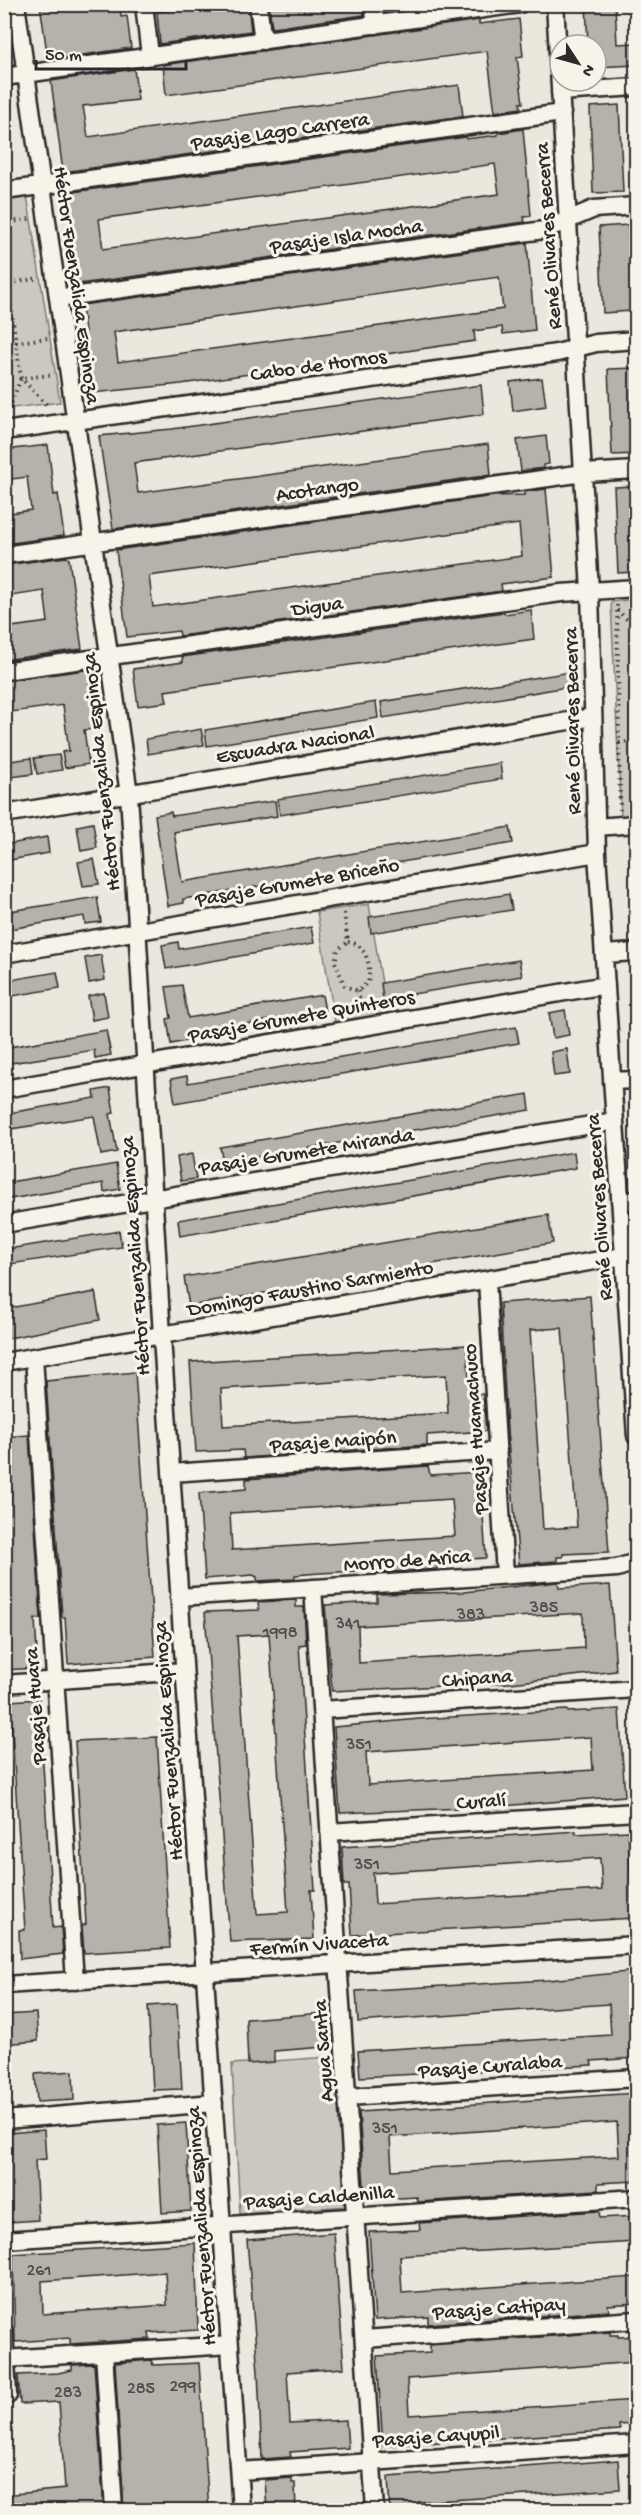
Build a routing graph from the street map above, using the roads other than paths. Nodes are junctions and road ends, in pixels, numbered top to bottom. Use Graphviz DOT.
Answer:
graph roads {
  1 [pos="16,4"];
  2 [pos="144,4"];
  3 [pos="258,4"];
  4 [pos="373,4"];
  5 [pos="520,4"];
  6 [pos="555,4"];
  7 [pos="376,25"];
  8 [pos="557,33"];
  9 [pos="263,40"];
  10 [pos="150,56"];
  11 [pos="26,74"];
  12 [pos="4,77"];
  13 [pos="636,87"];
  14 [pos="608,89"];
  15 [pos="561,93"];
  16 [pos="562,114"];
  17 [pos="42,186"];
  18 [pos="4,191"];
  19 [pos="636,206"];
  20 [pos="569,220"];
  21 [pos="57,298"];
  22 [pos="636,340"];
  23 [pos="577,348"];
  24 [pos="69,422"];
  25 [pos="4,431"];
  26 [pos="636,470"];
  27 [pos="584,473"];
  28 [pos="94,543"];
  29 [pos="4,555"];
  30 [pos="636,588"];
  31 [pos="590,591"];
  32 [pos="111,656"];
  33 [pos="4,671"];
  34 [pos="593,717"];
  35 [pos="129,794"];
  36 [pos="4,814"];
  37 [pos="628,825"];
  38 [pos="596,827"];
  39 [pos="597,853"];
  40 [pos="138,931"];
  41 [pos="636,952"];
  42 [pos="4,954"];
  43 [pos="604,954"];
  44 [pos="606,985"];
  45 [pos="145,1065"];
  46 [pos="636,1080"];
  47 [pos="612,1082"];
  48 [pos="4,1089"];
  49 [pos="615,1121"];
  50 [pos="153,1198"];
  51 [pos="628,1200"];
  52 [pos="4,1224"];
  53 [pos="624,1257"];
  54 [pos="487,1280"];
  55 [pos="632,1317"];
  56 [pos="162,1335"];
  57 [pos="34,1357"];
  58 [pos="4,1362"];
  59 [pos="636,1436"];
  60 [pos="498,1451"];
  61 [pos="171,1473"];
  62 [pos="636,1562"];
  63 [pos="505,1575"];
  64 [pos="313,1588"];
  65 [pos="179,1597"];
  66 [pos="184,1671"];
  67 [pos="55,1680"];
  68 [pos="4,1684"];
  69 [pos="636,1689"];
  70 [pos="321,1710"];
  71 [pos="636,1812"];
  72 [pos="329,1832"];
  73 [pos="636,1945"];
  74 [pos="338,1964"];
  75 [pos="205,1973"];
  76 [pos="75,1981"];
  77 [pos="4,1985"];
  78 [pos="636,2078"];
  79 [pos="347,2097"];
  80 [pos="214,2103"];
  81 [pos="4,2120"];
  82 [pos="636,2198"];
  83 [pos="356,2216"];
  84 [pos="222,2225"];
  85 [pos="4,2240"];
  86 [pos="636,2320"];
  87 [pos="4,2331"];
  88 [pos="364,2339"];
  89 [pos="230,2345"];
  90 [pos="104,2353"];
  91 [pos="5,2359"];
  92 [pos="8,2395"];
  93 [pos="636,2444"];
  94 [pos="372,2462"];
  95 [pos="239,2471"];
  96 [pos="114,2511"];
  97 [pos="242,2511"];
  98 [pos="375,2511"];
  1 -- 11 [label="street, Héctor Fuenzalida Espinoza"];
  2 -- 10 [label="street"];
  3 -- 9 [label="street"];
  4 -- 7 [label="street"];
  5 -- 7 [label="street"];
  6 -- 8 [label="street, René Olivares Becerra"];
  7 -- 9 [label="street"];
  9 -- 10 [label="street"];
  10 -- 11 [label="street"];
  11 -- 12 [label="street"];
  11 -- 17 [label="street, Héctor Fuenzalida Espinoza"];
  13 -- 14 [label="street"];
  15 -- 16 [label="street, René Olivares Becerra"];
  16 -- 17 [label="street, Pasaje Lago Carrera"];
  16 -- 20 [label="street, René Olivares Becerra"];
  17 -- 18 [label="street, Pasaje Lago Carrera"];
  17 -- 21 [label="street, Héctor Fuenzalida Espinoza"];
  19 -- 20 [label="street, Pasaje Isla Mocha"];
  20 -- 21 [label="street, Pasaje Isla Mocha"];
  20 -- 23 [label="street, René Olivares Becerra"];
  21 -- 24 [label="street, Héctor Fuenzalida Espinoza"];
  22 -- 23 [label="street, Cabo de Hornos"];
  23 -- 24 [label="street, Cabo de Hornos"];
  23 -- 27 [label="street, René Olivares Becerra"];
  24 -- 25 [label="street, Cabo de Hornos"];
  24 -- 28 [label="street, Héctor Fuenzalida Espinoza"];
  26 -- 27 [label="street, Acotango"];
  27 -- 28 [label="street, Acotango"];
  27 -- 31 [label="street, René Olivares Becerra"];
  28 -- 29 [label="street, Acotango"];
  28 -- 32 [label="street, Héctor Fuenzalida Espinoza"];
  30 -- 31 [label="street, Digua"];
  31 -- 32 [label="street, Digua"];
  31 -- 34 [label="street, René Olivares Becerra"];
  32 -- 33 [label="street, Digua"];
  32 -- 35 [label="street, Héctor Fuenzalida Espinoza"];
  34 -- 35 [label="street, Escuadra Nacional"];
  34 -- 38 [label="street, René Olivares Becerra"];
  35 -- 36 [label="street, Escuadra Nacional"];
  35 -- 40 [label="street, Héctor Fuenzalida Espinoza"];
  37 -- 38 [label="street"];
  38 -- 39 [label="street, René Olivares Becerra"];
  39 -- 40 [label="street, Pasaje Grumete Briceño"];
  39 -- 43 [label="street, René Olivares Becerra"];
  40 -- 42 [label="street, Pasaje Grumete Briceño"];
  40 -- 45 [label="street, Héctor Fuenzalida Espinoza"];
  41 -- 43 [label="street"];
  43 -- 44 [label="street, René Olivares Becerra"];
  44 -- 45 [label="street, Pasaje Grumete Quinteros"];
  44 -- 47 [label="street, René Olivares Becerra"];
  45 -- 48 [label="street, Pasaje Grumete Quinteros"];
  45 -- 50 [label="street, Héctor Fuenzalida Espinoza"];
  46 -- 47 [label="street"];
  47 -- 49 [label="street, René Olivares Becerra"];
  49 -- 50 [label="street, Pasaje Grumete Miranda"];
  49 -- 51 [label="street, René Olivares Becerra"];
  50 -- 52 [label="street, Pasaje Grumete Miranda"];
  50 -- 56 [label="street, Héctor Fuenzalida Espinoza"];
  51 -- 53 [label="street, René Olivares Becerra"];
  53 -- 54 [label="street, Domingo Faustino Sarmiento"];
  53 -- 55 [label="street, René Olivares Becerra"];
  54 -- 56 [label="street, Domingo Faustino Sarmiento"];
  54 -- 60 [label="street, Pasaje Huamachuco"];
  55 -- 59 [label="street, René Olivares Becerra"];
  56 -- 57 [label="street, Domingo Faustino Sarmiento"];
  56 -- 61 [label="street, Héctor Fuenzalida Espinoza"];
  57 -- 58 [label="street, Domingo Faustino Sarmiento"];
  57 -- 67 [label="street, Pasaje Huara"];
  60 -- 61 [label="street, Pasaje Maipón"];
  60 -- 63 [label="street, Pasaje Huamachuco"];
  61 -- 65 [label="street, Héctor Fuenzalida Espinoza"];
  62 -- 63 [label="street, Morro de Arica"];
  63 -- 64 [label="street, Morro de Arica"];
  64 -- 65 [label="street, Morro de Arica"];
  64 -- 70 [label="street, Agua Santa"];
  65 -- 66 [label="street, Héctor Fuenzalida Espinoza"];
  66 -- 67 [label="street"];
  66 -- 75 [label="street, Héctor Fuenzalida Espinoza"];
  67 -- 68 [label="street"];
  67 -- 76 [label="street, Pasaje Huara"];
  69 -- 70 [label="street, Chipana"];
  70 -- 72 [label="street, Agua Santa"];
  71 -- 72 [label="street, Curalí"];
  72 -- 74 [label="street, Agua Santa"];
  73 -- 74 [label="street, Fermín Vivaceta"];
  74 -- 75 [label="street, Fermín Vivaceta"];
  74 -- 79 [label="street, Agua Santa"];
  75 -- 76 [label="street, Fermín Vivaceta"];
  75 -- 80 [label="street, Héctor Fuenzalida Espinoza"];
  76 -- 77 [label="street, Fermín Vivaceta"];
  78 -- 79 [label="street, Pasaje Curalaba"];
  79 -- 83 [label="street, Agua Santa"];
  80 -- 81 [label="street"];
  80 -- 84 [label="street, Héctor Fuenzalida Espinoza"];
  82 -- 83 [label="street, Pasaje Caldenilla"];
  83 -- 84 [label="street, Pasaje Caldenilla"];
  83 -- 88 [label="street, Agua Santa"];
  84 -- 85 [label="street, Pasaje Caldenilla"];
  84 -- 89 [label="street, Héctor Fuenzalida Espinoza"];
  86 -- 88 [label="street, Pasaje Catipay"];
  87 -- 91 [label="street"];
  88 -- 94 [label="street, Agua Santa"];
  89 -- 90 [label="street"];
  89 -- 95 [label="street, Héctor Fuenzalida Espinoza"];
  90 -- 91 [label="street"];
  90 -- 96 [label="street"];
  91 -- 92 [label="street"];
  93 -- 94 [label="street, Pasaje Cayupil"];
  94 -- 95 [label="street, Pasaje Cayupil"];
  94 -- 98 [label="street, Agua Santa"];
  95 -- 97 [label="street, Héctor Fuenzalida Espinoza"];
}
